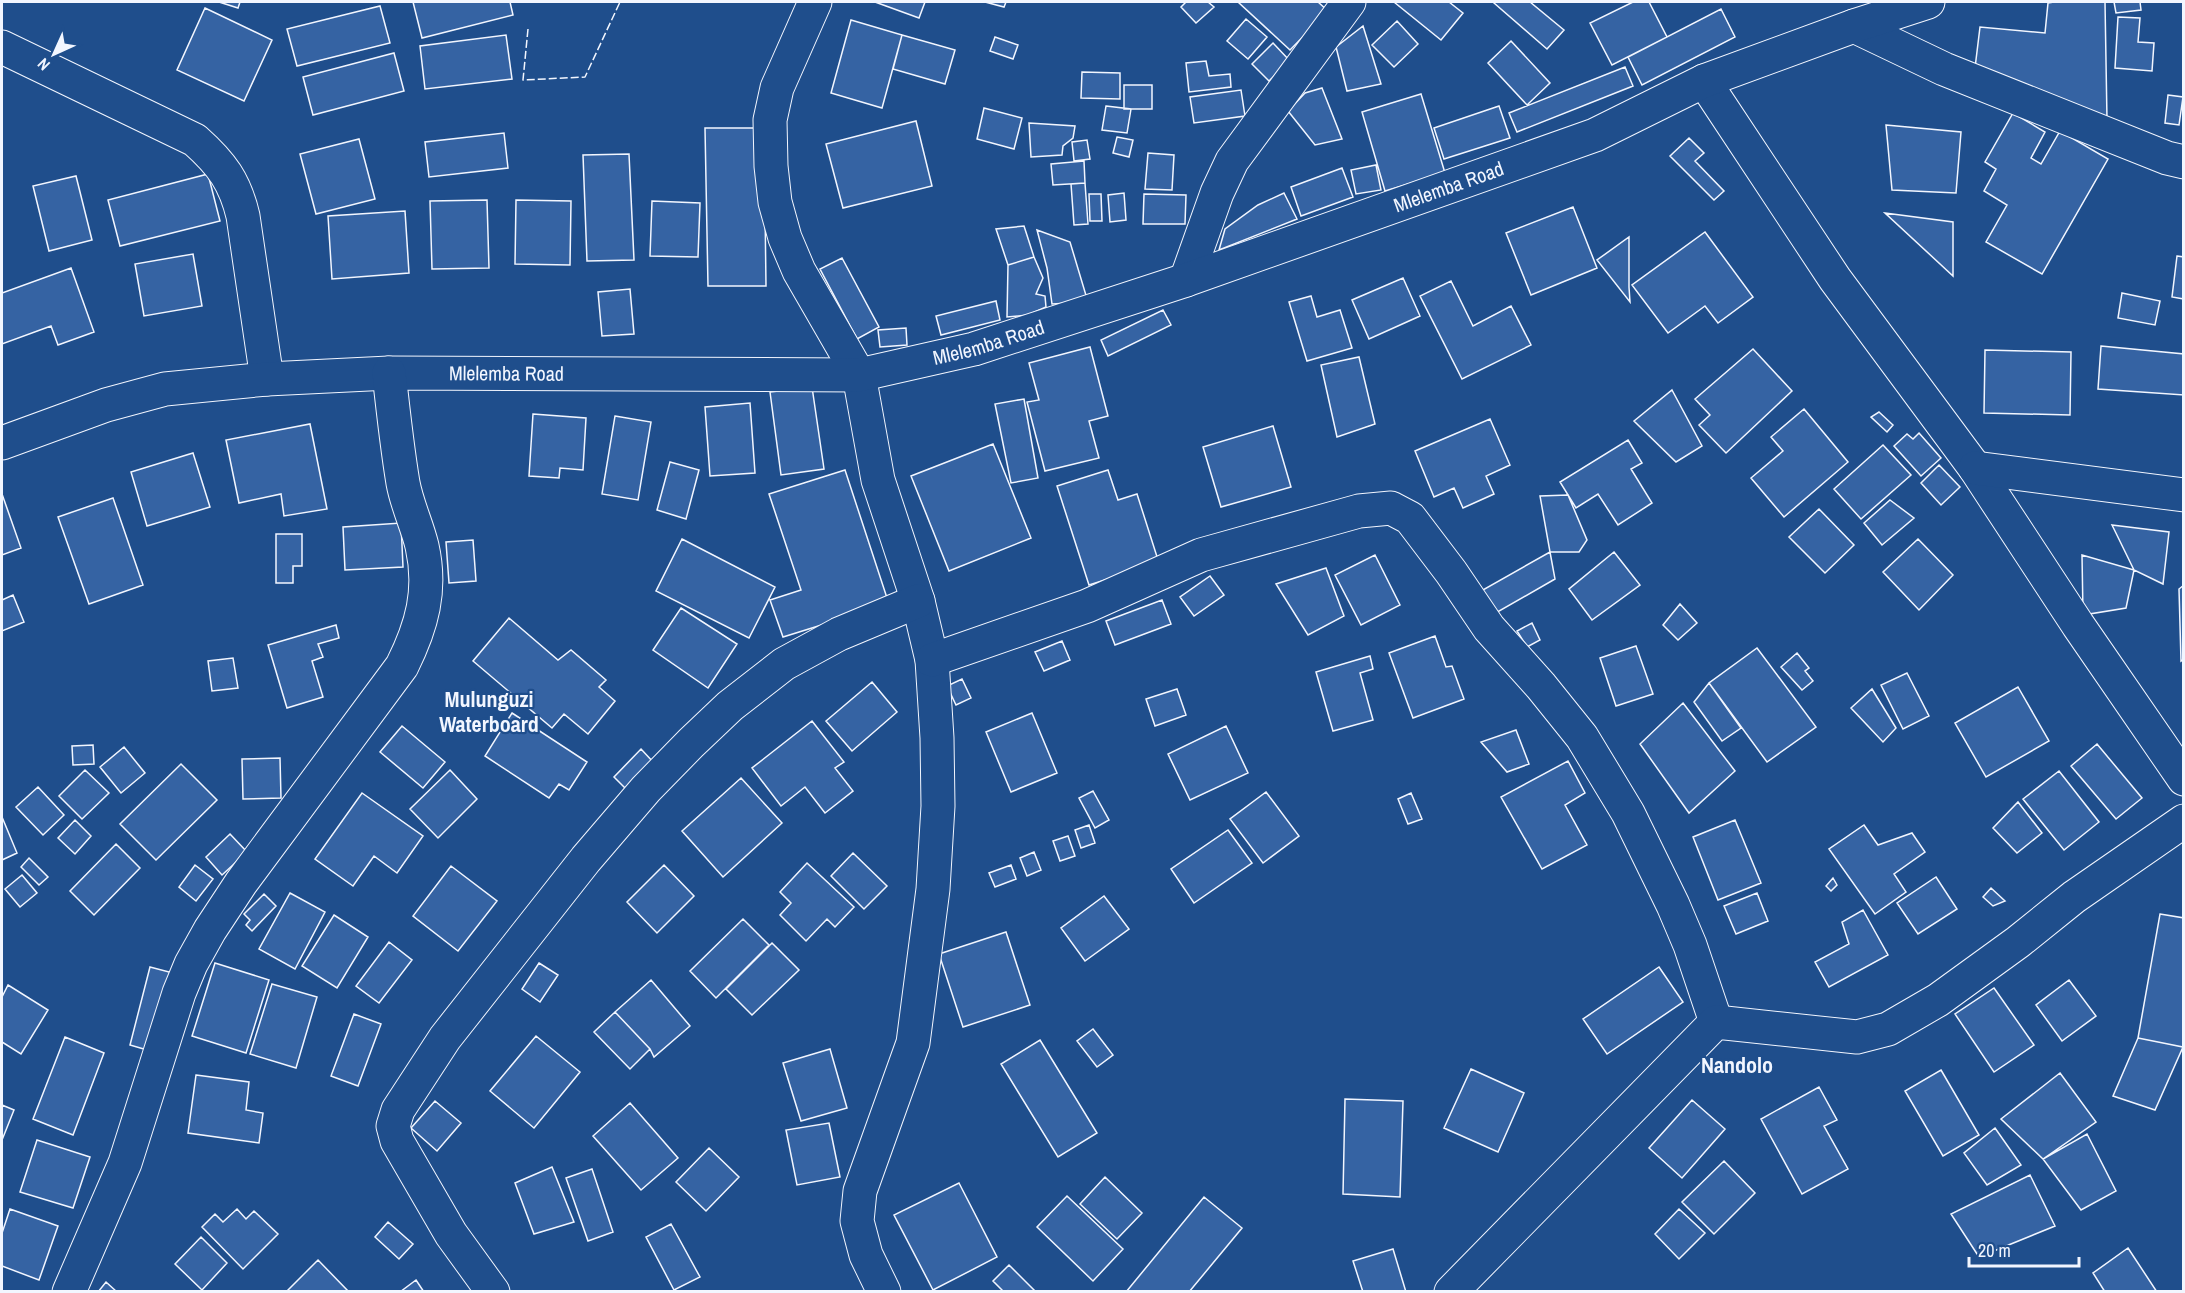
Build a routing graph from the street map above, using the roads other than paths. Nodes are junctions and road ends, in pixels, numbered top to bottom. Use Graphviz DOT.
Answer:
graph roads {
  1 [pos="816,2"];
  2 [pos="1349,2"];
  3 [pos="1928,2"];
  4 [pos="1854,26"];
  5 [pos="2,47"];
  6 [pos="1704,81"];
  7 [pos="2184,162"];
  8 [pos="1186,280"];
  9 [pos="388,373"];
  10 [pos="859,375"];
  11 [pos="267,379"];
  12 [pos="2,443"];
  13 [pos="1975,468"];
  14 [pos="2184,495"];
  15 [pos="918,601"];
  16 [pos="932,660"];
  17 [pos="2184,779"];
  18 [pos="2184,821"];
  19 [pos="1716,1022"];
  20 [pos="69,1292"];
  21 [pos="493,1292"];
  22 [pos="884,1292"];
  23 [pos="1451,1292"];
  1 -- 10 [label="street"];
  2 -- 8 [label="street"];
  3 -- 4 [label="street, Mlelemba Road"];
  4 -- 6 [label="street, Mlelemba Road"];
  4 -- 7 [label="street"];
  5 -- 11 [label="street"];
  6 -- 8 [label="street, Mlelemba Road"];
  6 -- 13 [label="street"];
  8 -- 10 [label="street, Mlelemba Road"];
  9 -- 10 [label="street, Mlelemba Road"];
  9 -- 11 [label="street, Mlelemba Road"];
  9 -- 20 [label="street"];
  10 -- 15 [label="street"];
  11 -- 12 [label="street, Mlelemba Road"];
  13 -- 14 [label="street"];
  13 -- 17 [label="street"];
  15 -- 16 [label="street"];
  15 -- 21 [label="street"];
  16 -- 19 [label="street"];
  16 -- 22 [label="street"];
  18 -- 19 [label="street"];
  19 -- 23 [label="street"];
}
